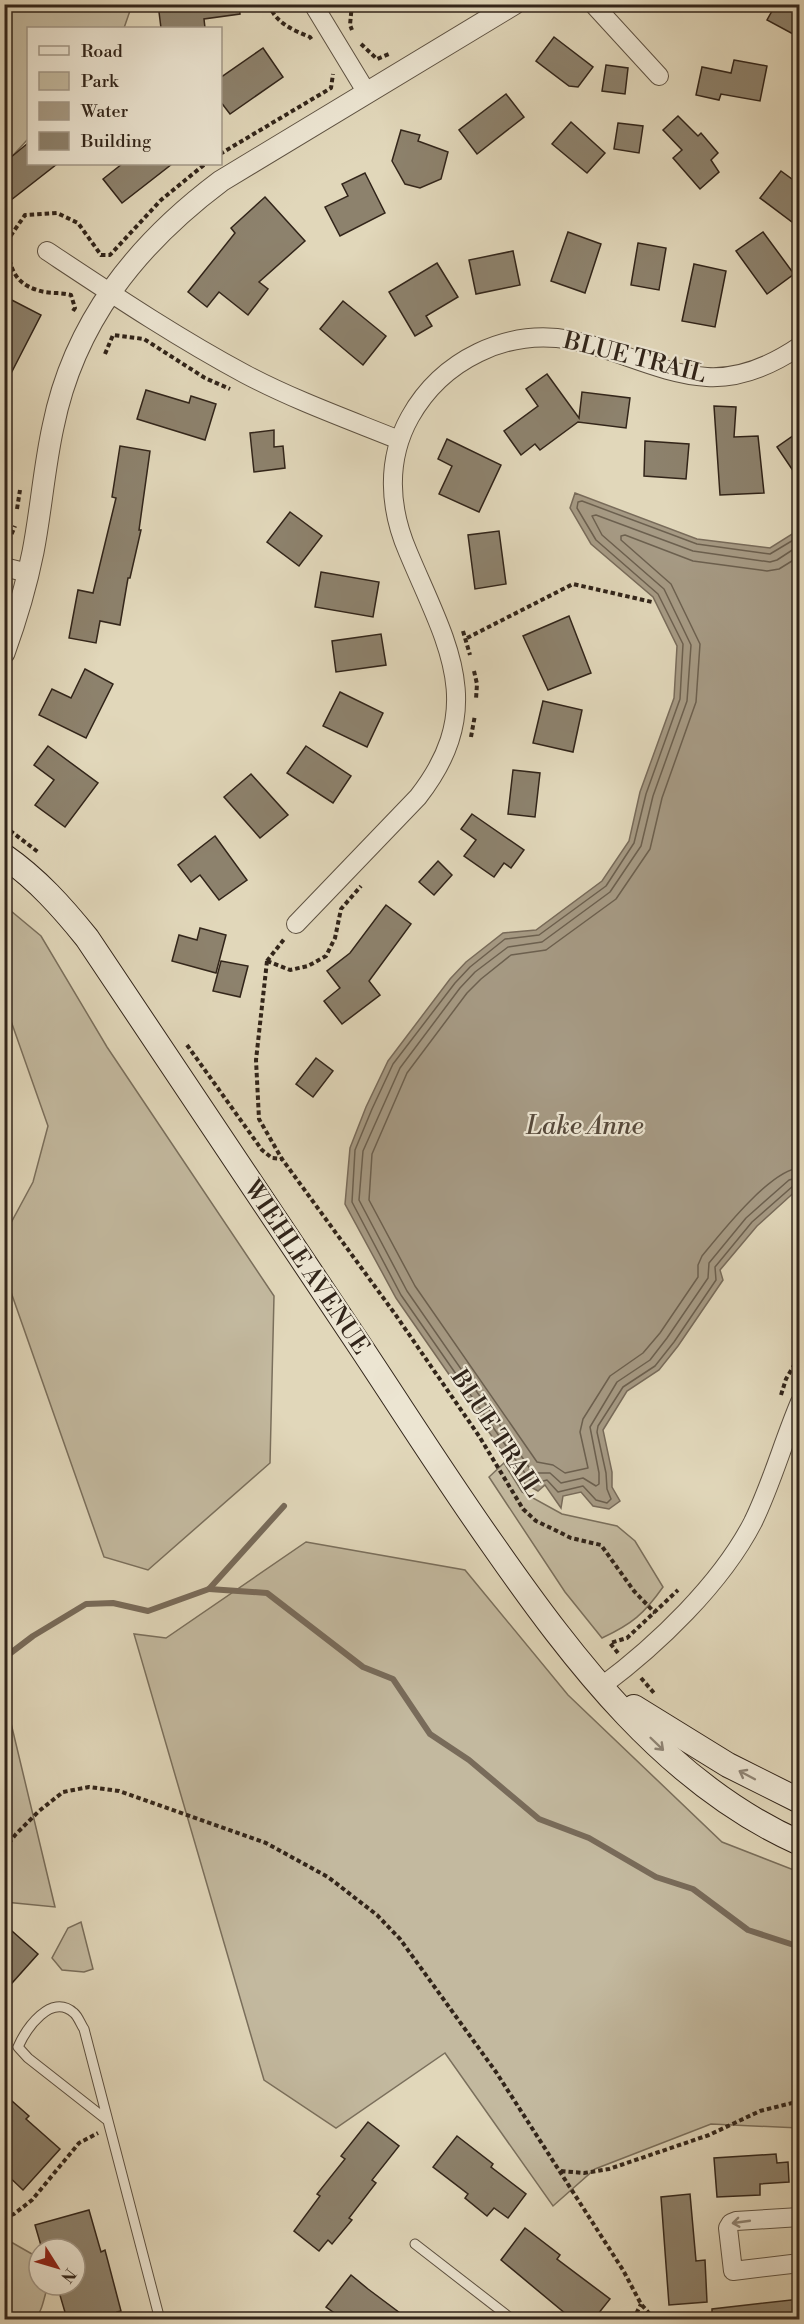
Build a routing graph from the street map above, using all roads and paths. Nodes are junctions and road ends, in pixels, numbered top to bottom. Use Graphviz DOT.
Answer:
graph roads {
  1 [pos="269,4"];
  2 [pos="313,4"];
  3 [pos="352,4"];
  4 [pos="514,4"];
  5 [pos="593,4"];
  6 [pos="353,32"];
  7 [pos="356,39"];
  8 [pos="315,45"];
  9 [pos="394,52"];
  10 [pos="333,72"];
  11 [pos="658,76"];
  12 [pos="367,93"];
  13 [pos="222,153"];
  14 [pos="204,165"];
  15 [pos="47,251"];
  16 [pos="110,292"];
  17 [pos="71,316"];
  18 [pos="800,346"];
  19 [pos="105,354"];
  20 [pos="205,378"];
  21 [pos="399,440"];
  22 [pos="20,488"];
  23 [pos="4,544"];
  24 [pos="4,567"];
  25 [pos="28,573"];
  26 [pos="652,602"];
  27 [pos="462,629"];
  28 [pos="4,653"];
  29 [pos="4,856"];
  30 [pos="296,924"];
  31 [pos="800,1355"];
  32 [pos="779,1400"];
  33 [pos="800,1402"];
  34 [pos="794,1429"];
  35 [pos="685,1584"];
  36 [pos="602,1686"];
  37 [pos="800,1801"];
  38 [pos="800,1842"];
  39 [pos="4,1849"];
  40 [pos="800,2101"];
  41 [pos="108,2123"];
  42 [pos="561,2171"];
  43 [pos="800,2217"];
  44 [pos="4,2218"];
  45 [pos="415,2244"];
  46 [pos="800,2263"];
  47 [pos="641,2304"];
  48 [pos="160,2319"];
  49 [pos="513,2319"];
  50 [pos="633,2319"];
  51 [pos="655,2319"];
  1 -- 8 [label="path"];
  2 -- 12 [label="street"];
  3 -- 6 [label="path"];
  4 -- 12 [label="street"];
  5 -- 11 [label="street"];
  7 -- 9 [label="path"];
  10 -- 13 [label="path"];
  12 -- 16 [label="street"];
  14 -- 17 [label="path"];
  15 -- 16 [label="street"];
  16 -- 21 [label="street"];
  16 -- 25 [label="street"];
  18 -- 21 [label="street"];
  19 -- 20 [label="path"];
  21 -- 30 [label="street"];
  22 -- 23 [label="path"];
  24 -- 25 [label="street"];
  25 -- 28 [label="street"];
  26 -- 27 [label="path"];
  29 -- 36 [label="main road, WIEHLE AVENUE"];
  30 -- 35 [label="path, BLUE TRAIL"];
  31 -- 32 [label="path"];
  33 -- 34 [label="street"];
  34 -- 36 [label="street"];
  37 -- 36 [label="main road, WIEHLE AVENUE, one-way"];
  36 -- 38 [label="main road, WIEHLE AVENUE, one-way"];
  39 -- 42 [label="path"];
  40 -- 42 [label="path"];
  41 -- 41 [label="lane"];
  41 -- 44 [label="path"];
  41 -- 48 [label="lane"];
  42 -- 47 [label="path"];
  43 -- 46 [label="street, one-way"];
  45 -- 49 [label="lane"];
  47 -- 50 [label="path"];
  47 -- 51 [label="path"];
}
